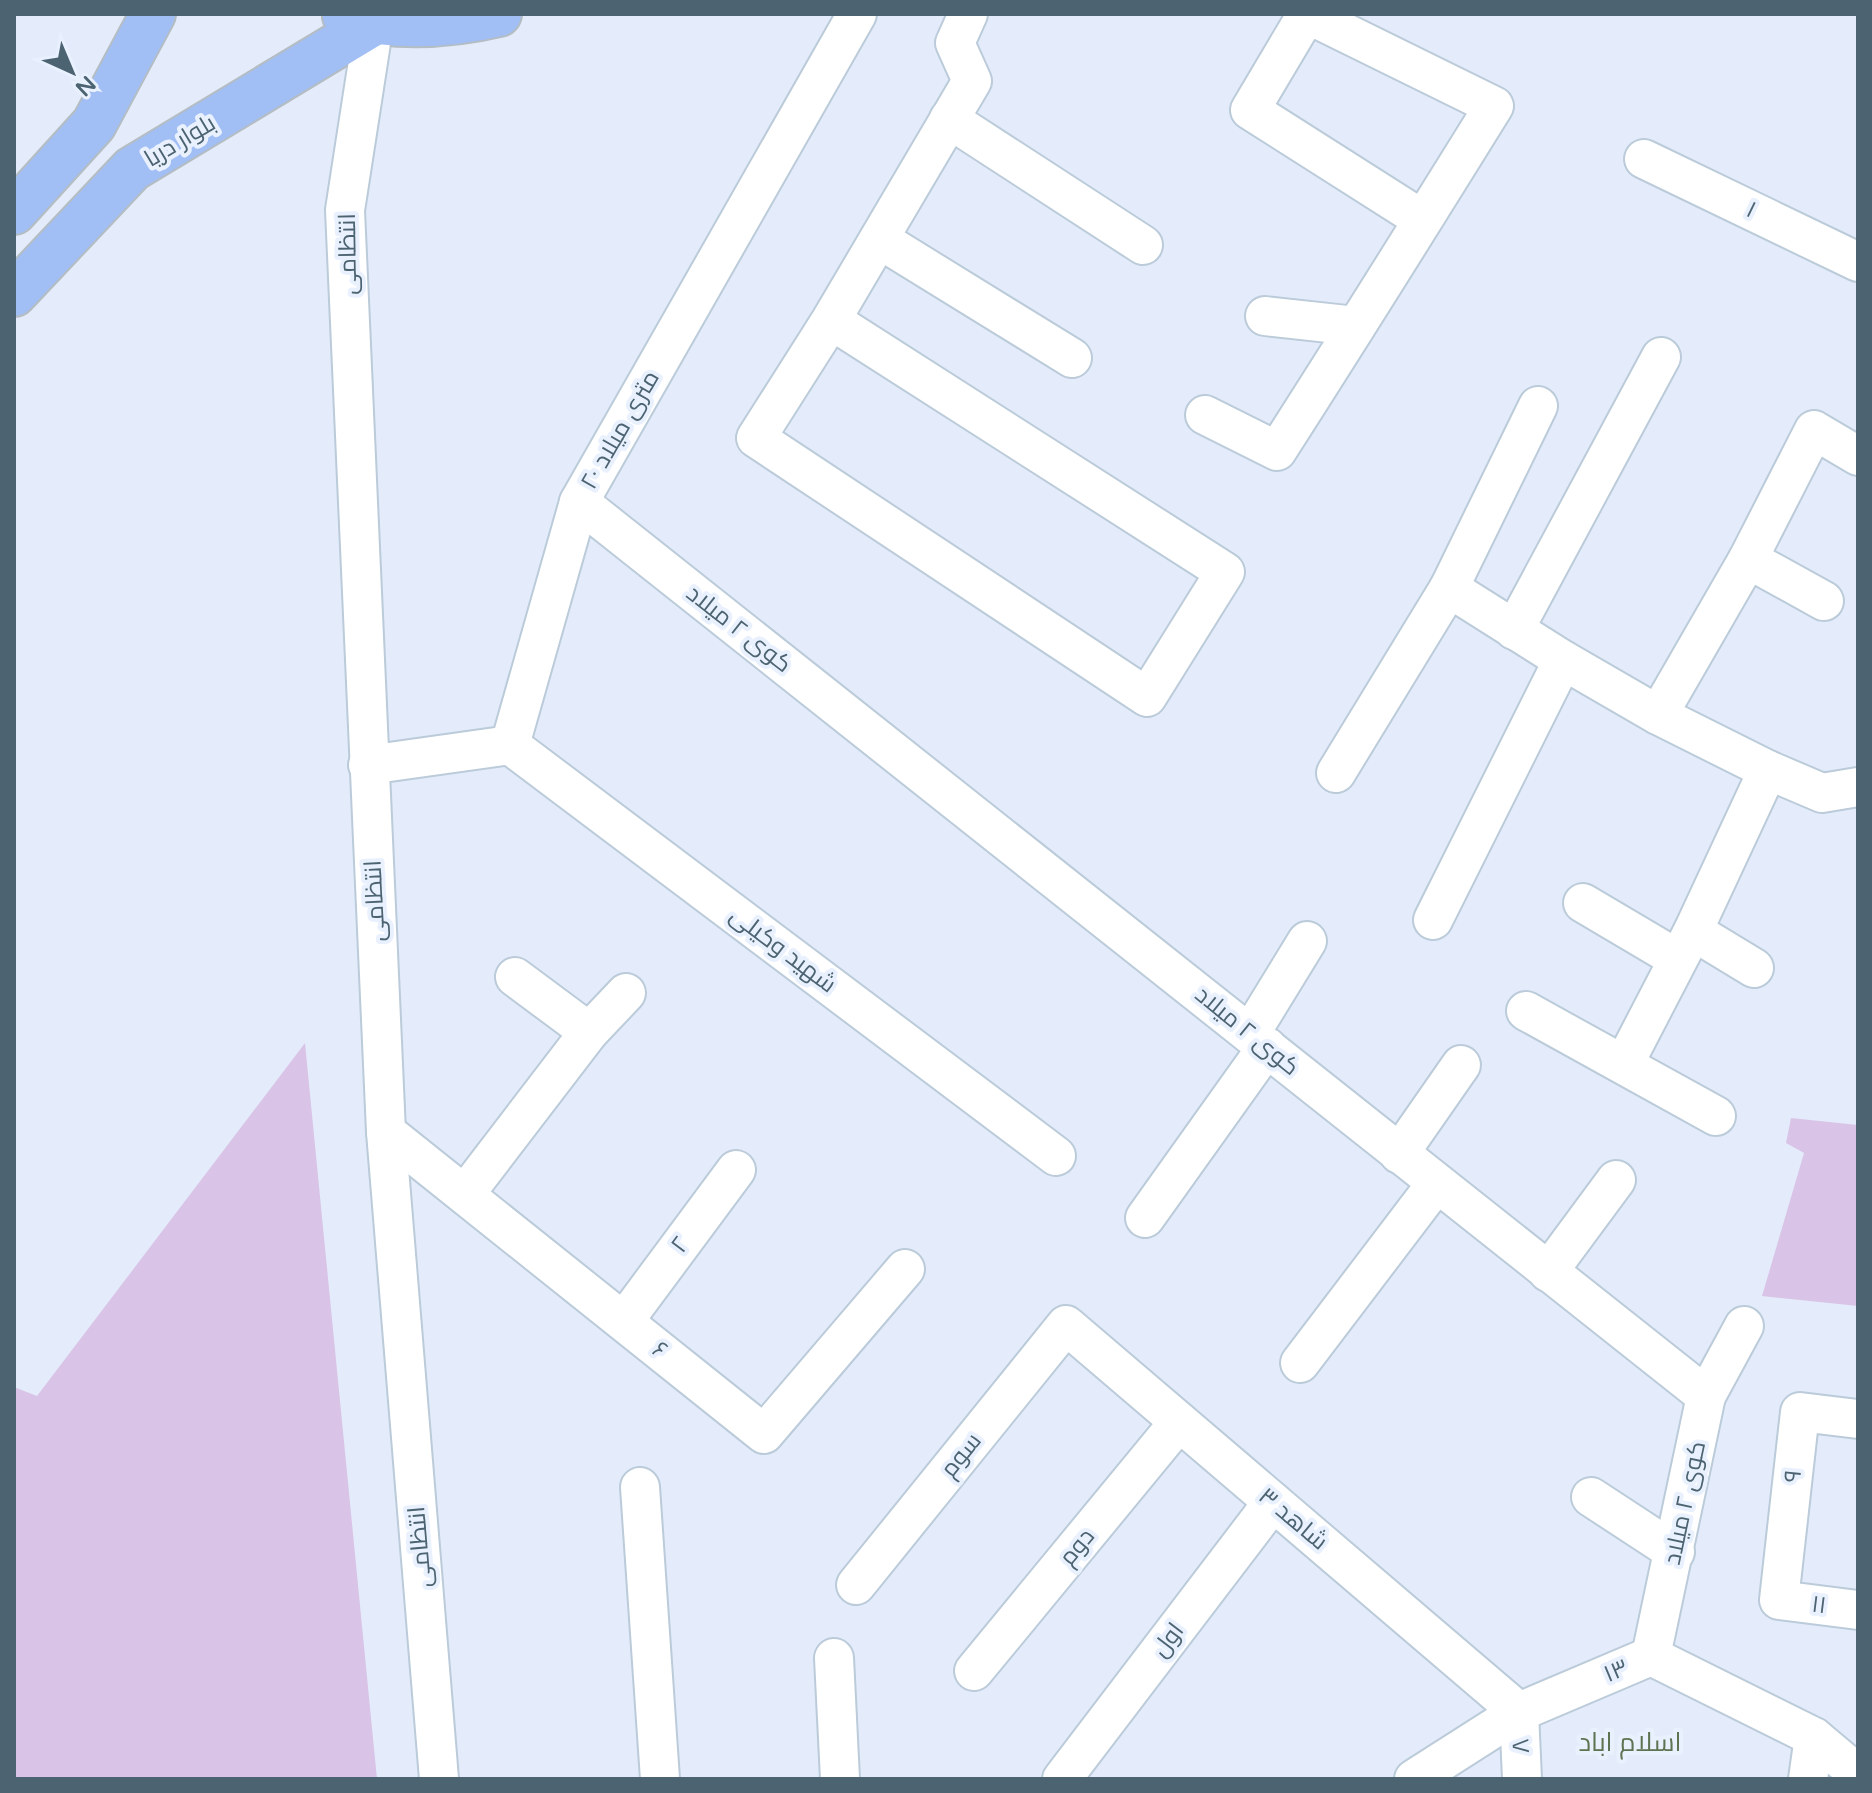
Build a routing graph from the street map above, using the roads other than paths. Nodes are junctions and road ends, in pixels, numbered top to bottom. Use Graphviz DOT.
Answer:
graph roads {
  1 [pos="153,14"];
  2 [pos="499,14"];
  3 [pos="857,14"];
  4 [pos="968,14"];
  5 [pos="1307,14"];
  6 [pos="354,19"];
  7 [pos="949,119"];
  8 [pos="1644,159"];
  9 [pos="14,212"];
  10 [pos="1423,220"];
  11 [pos="879,239"];
  12 [pos="1143,245"];
  13 [pos="1858,262"];
  14 [pos="14,294"];
  15 [pos="1265,316"];
  16 [pos="831,320"];
  17 [pos="1356,326"];
  18 [pos="1661,357"];
  19 [pos="1072,358"];
  20 [pos="1538,406"];
  21 [pos="1205,415"];
  22 [pos="1858,456"];
  23 [pos="579,502"];
  24 [pos="1748,559"];
  25 [pos="1449,588"];
  26 [pos="1824,601"];
  27 [pos="1514,630"];
  28 [pos="1563,660"];
  29 [pos="1658,715"];
  30 [pos="510,745"];
  31 [pos="368,765"];
  32 [pos="1768,770"];
  33 [pos="1336,773"];
  34 [pos="1858,787"];
  35 [pos="1583,903"];
  36 [pos="1433,920"];
  37 [pos="1307,941"];
  38 [pos="1684,945"];
  39 [pos="1754,968"];
  40 [pos="515,977"];
  41 [pos="626,993"];
  42 [pos="1526,1011"];
  43 [pos="589,1032"];
  44 [pos="1258,1040"];
  45 [pos="1624,1064"];
  46 [pos="1461,1065"];
  47 [pos="1716,1116"];
  48 [pos="386,1132"];
  49 [pos="1399,1154"];
  50 [pos="1056,1156"];
  51 [pos="736,1170"];
  52 [pos="1616,1180"];
  53 [pos="1436,1184"];
  54 [pos="465,1194"];
  55 [pos="1145,1218"];
  56 [pos="905,1269"];
  57 [pos="1548,1272"];
  58 [pos="624,1321"];
  59 [pos="1066,1325"];
  60 [pos="1744,1326"];
  61 [pos="1300,1363"];
  62 [pos="1706,1396"];
  63 [pos="1858,1419"];
  64 [pos="1179,1422"];
  65 [pos="640,1487"];
  66 [pos="1591,1497"];
  67 [pos="1273,1502"];
  68 [pos="1675,1552"];
  69 [pos="856,1585"];
  70 [pos="1779,1600"];
  71 [pos="1858,1610"];
  72 [pos="1651,1656"];
  73 [pos="834,1658"];
  74 [pos="974,1671"];
  75 [pos="1519,1712"];
  76 [pos="1814,1737"];
  77 [pos="1858,1774"];
  78 [pos="439,1779"];
  79 [pos="660,1779"];
  80 [pos="840,1779"];
  81 [pos="1062,1779"];
  82 [pos="1414,1779"];
  83 [pos="1522,1779"];
  84 [pos="1808,1779"];
  1 -- 9 [label="main road"];
  2 -- 6 [label="main road"];
  3 -- 23 [label="street, ۲۰ متری میلاد"];
  4 -- 7 [label="street"];
  5 -- 10 [label="street"];
  5 -- 10 [label="street"];
  6 -- 14 [label="main road, بلوار دریا"];
  6 -- 31 [label="street, انتظامی"];
  7 -- 11 [label="street"];
  7 -- 12 [label="street"];
  8 -- 13 [label="street, ۱"];
  10 -- 17 [label="street"];
  11 -- 16 [label="street"];
  11 -- 19 [label="street"];
  15 -- 17 [label="street"];
  16 -- 16 [label="street"];
  17 -- 21 [label="street"];
  18 -- 27 [label="street"];
  20 -- 25 [label="street"];
  22 -- 24 [label="street"];
  23 -- 30 [label="street, ۲۰ متری میلاد"];
  23 -- 44 [label="street, کوی ۲ میلاد"];
  24 -- 26 [label="street"];
  24 -- 29 [label="street"];
  25 -- 27 [label="street"];
  25 -- 33 [label="street"];
  27 -- 28 [label="street"];
  28 -- 29 [label="street"];
  28 -- 36 [label="street"];
  29 -- 32 [label="street"];
  30 -- 31 [label="street"];
  30 -- 50 [label="street, شهید وکیلی"];
  31 -- 48 [label="street, انتظامی"];
  32 -- 34 [label="street"];
  32 -- 38 [label="street"];
  35 -- 38 [label="street"];
  37 -- 44 [label="street"];
  38 -- 39 [label="street"];
  38 -- 45 [label="street"];
  40 -- 43 [label="street"];
  41 -- 43 [label="street"];
  42 -- 45 [label="street"];
  43 -- 54 [label="street"];
  44 -- 49 [label="street, کوی ۲ میلاد"];
  44 -- 55 [label="street"];
  45 -- 47 [label="street"];
  46 -- 49 [label="street"];
  48 -- 54 [label="street, ۶"];
  48 -- 78 [label="street, انتظامی"];
  49 -- 53 [label="street, کوی ۲ میلاد"];
  51 -- 58 [label="street, ۲"];
  52 -- 57 [label="street"];
  53 -- 57 [label="street, کوی ۲ میلاد"];
  53 -- 61 [label="street"];
  54 -- 58 [label="street, ۶"];
  56 -- 58 [label="street, ۶"];
  57 -- 62 [label="street, کوی ۲ میلاد"];
  59 -- 64 [label="street, شاهد ۳"];
  59 -- 69 [label="street, سوم"];
  60 -- 62 [label="street"];
  62 -- 68 [label="street, کوی ۲ میلاد"];
  63 -- 70 [label="street, ۹"];
  64 -- 67 [label="street, شاهد ۳"];
  64 -- 74 [label="street, دوم"];
  65 -- 79 [label="street"];
  66 -- 68 [label="street"];
  67 -- 75 [label="street, شاهد ۳"];
  67 -- 81 [label="street, اول"];
  68 -- 72 [label="street, کوی ۲ میلاد"];
  70 -- 71 [label="street, ۱۱"];
  72 -- 75 [label="street, ۱۳"];
  72 -- 76 [label="street, ۱۳"];
  73 -- 80 [label="street"];
  75 -- 82 [label="street, ۱۳"];
  75 -- 83 [label="street, ۸"];
  76 -- 77 [label="street, ۱۳"];
  76 -- 84 [label="street"];
}
